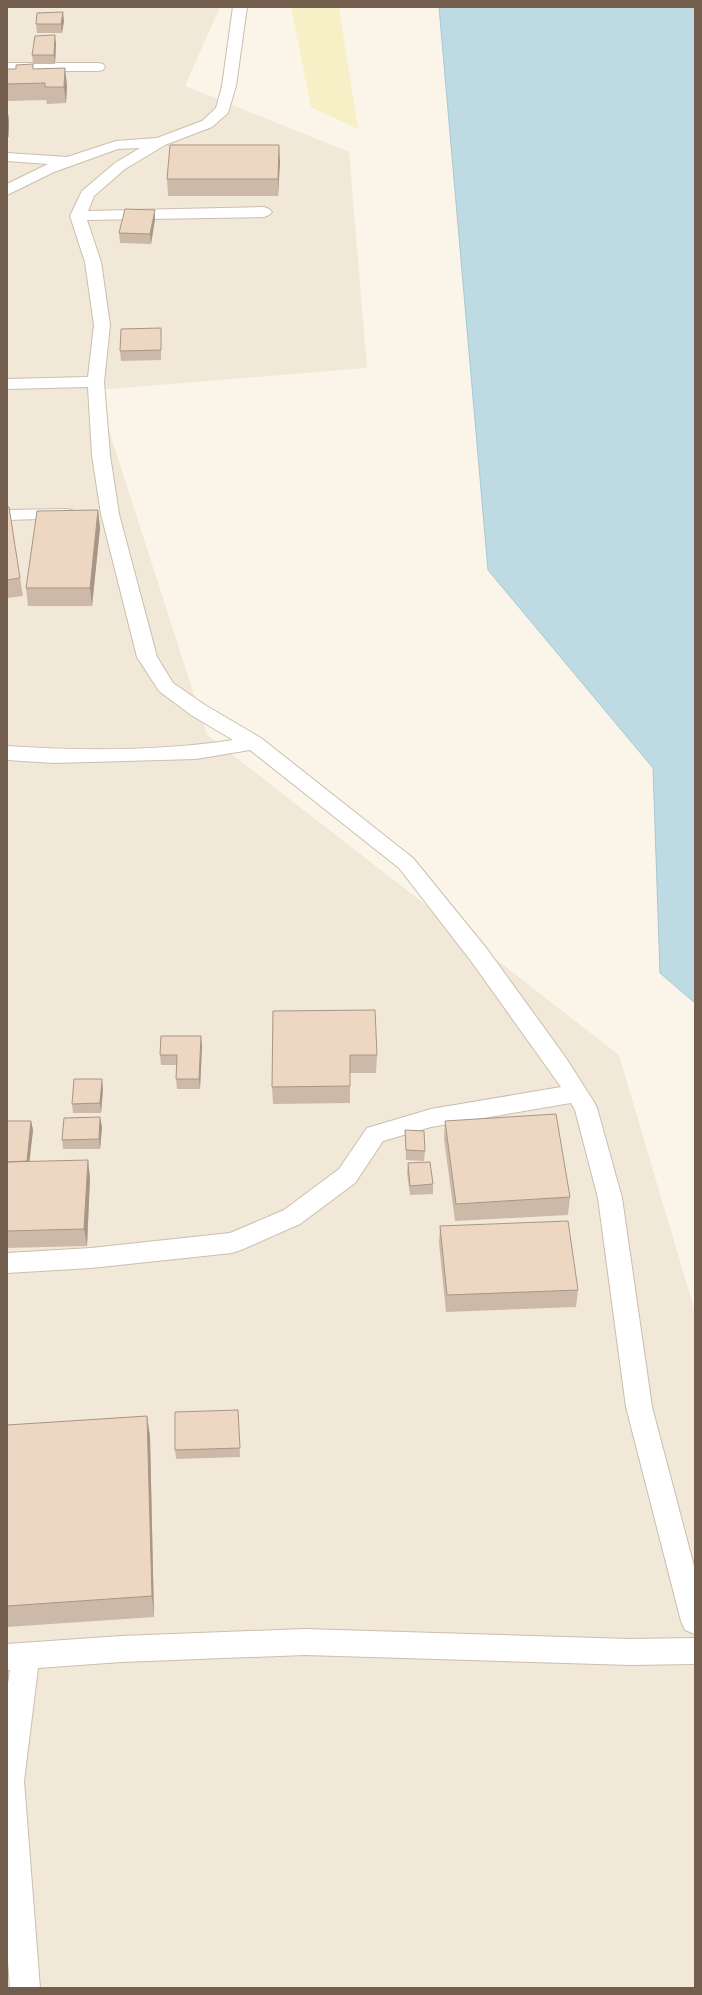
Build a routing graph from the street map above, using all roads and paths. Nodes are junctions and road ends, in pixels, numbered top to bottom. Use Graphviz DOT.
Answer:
graph roads {
  1 [pos="240,7"];
  2 [pos="7,67"];
  3 [pos="98,67"];
  4 [pos="160,142"];
  5 [pos="7,158"];
  6 [pos="69,162"];
  7 [pos="7,190"];
  8 [pos="264,212"];
  9 [pos="78,216"];
  10 [pos="96,382"];
  11 [pos="7,384"];
  12 [pos="95,514"];
  13 [pos="7,515"];
  14 [pos="254,743"];
  15 [pos="7,753"];
  16 [pos="576,1093"];
  17 [pos="7,1263"];
  18 [pos="695,1621"];
  19 [pos="695,1651"];
  20 [pos="16,1657"];
  21 [pos="18,1984"];
  1 -- 4 [label="street"];
  2 -- 3 [label="street"];
  4 -- 6 [label="street"];
  4 -- 9 [label="street"];
  5 -- 6 [label="street"];
  6 -- 7 [label="street"];
  8 -- 9 [label="street"];
  9 -- 10 [label="street"];
  10 -- 11 [label="street"];
  10 -- 12 [label="street"];
  12 -- 13 [label="street"];
  12 -- 14 [label="street"];
  14 -- 15 [label="street"];
  14 -- 16 [label="street"];
  16 -- 17 [label="street"];
  16 -- 18 [label="street"];
  19 -- 20 [label="street"];
  20 -- 21 [label="street"];
}
